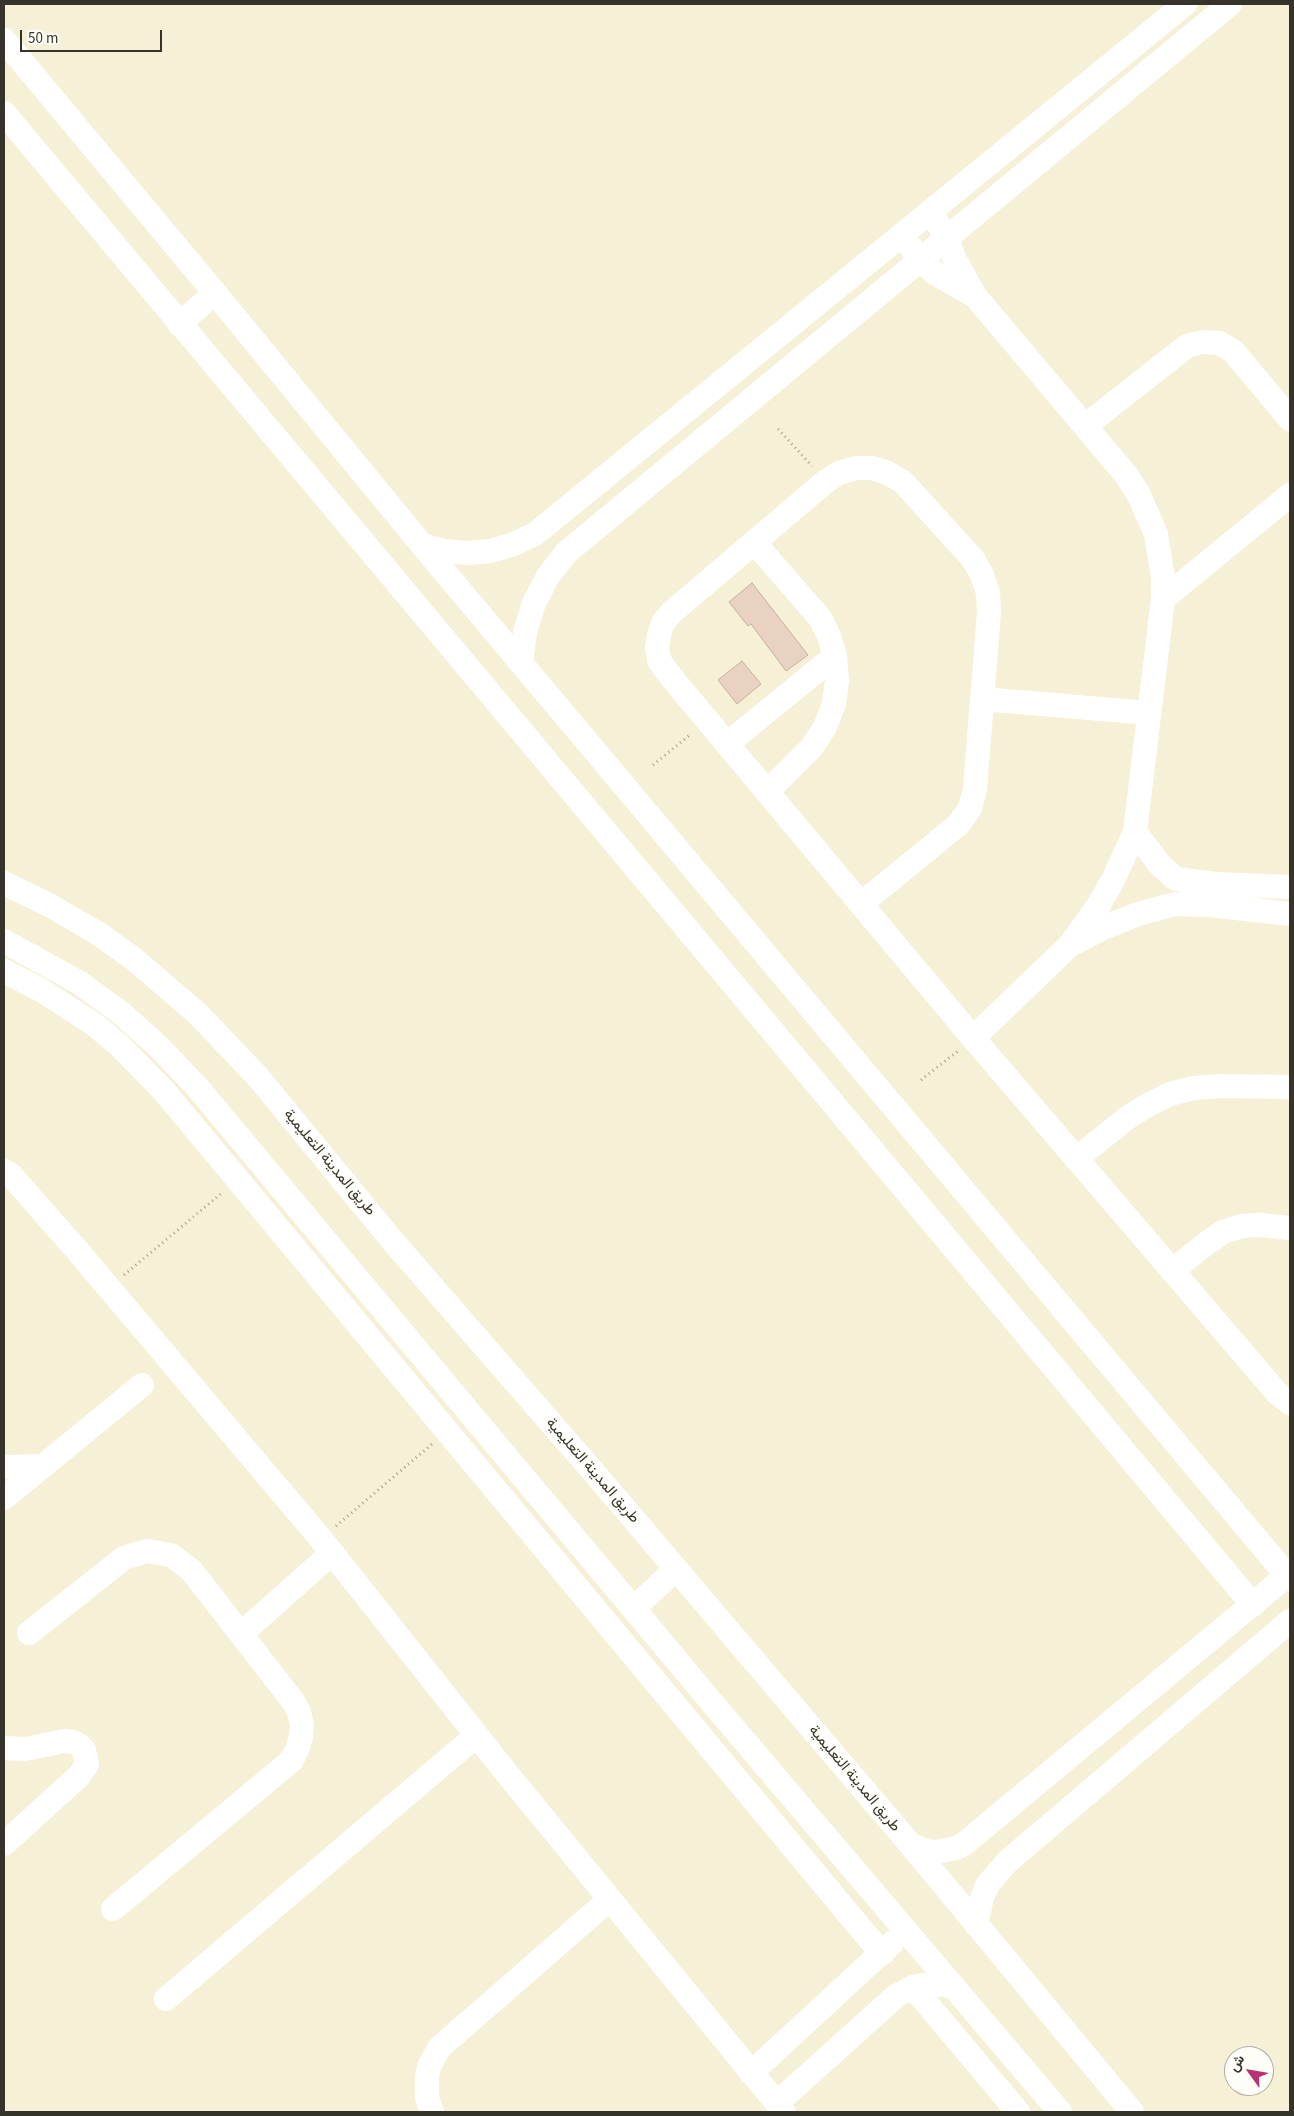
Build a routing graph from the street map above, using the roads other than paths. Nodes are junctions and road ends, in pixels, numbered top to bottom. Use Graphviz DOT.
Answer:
graph roads {
  1 [pos="1185,4"];
  2 [pos="1230,4"];
  3 [pos="4,40"];
  4 [pos="4,113"];
  5 [pos="930,212"];
  6 [pos="902,235"];
  7 [pos="947,237"];
  8 [pos="919,259"];
  9 [pos="215,293"];
  10 [pos="975,296"];
  11 [pos="179,324"];
  12 [pos="1290,419"];
  13 [pos="1085,426"];
  14 [pos="1290,495"];
  15 [pos="754,542"];
  16 [pos="422,545"];
  17 [pos="1163,600"];
  18 [pos="835,656"];
  19 [pos="521,663"];
  20 [pos="982,699"];
  21 [pos="1149,713"];
  22 [pos="727,744"];
  23 [pos="767,792"];
  24 [pos="1135,832"];
  25 [pos="4,883"];
  26 [pos="1290,887"];
  27 [pos="861,904"];
  28 [pos="1290,914"];
  29 [pos="4,941"];
  30 [pos="1070,945"];
  31 [pos="4,971"];
  32 [pos="974,1038"];
  33 [pos="1290,1087"];
  34 [pos="1076,1159"];
  35 [pos="4,1171"];
  36 [pos="1290,1228"];
  37 [pos="1172,1272"];
  38 [pos="142,1385"];
  39 [pos="1290,1403"];
  40 [pos="42,1466"];
  41 [pos="4,1467"];
  42 [pos="4,1498"];
  43 [pos="326,1546"];
  44 [pos="676,1569"];
  45 [pos="1289,1576"];
  46 [pos="1253,1605"];
  47 [pos="634,1608"];
  48 [pos="1290,1621"];
  49 [pos="29,1633"];
  50 [pos="241,1634"];
  51 [pos="477,1736"];
  52 [pos="4,1748"];
  53 [pos="4,1844"];
  54 [pos="910,1844"];
  55 [pos="610,1899"];
  56 [pos="113,1910"];
  57 [pos="900,1923"];
  58 [pos="976,1924"];
  59 [pos="882,1954"];
  60 [pos="913,1987"];
  61 [pos="955,1988"];
  62 [pos="166,1999"];
  63 [pos="751,2073"];
  64 [pos="780,2108"];
  65 [pos="432,2112"];
  66 [pos="1018,2112"];
  67 [pos="1060,2112"];
  68 [pos="1132,2112"];
  1 -- 5 [label="street"];
  2 -- 7 [label="street"];
  3 -- 9 [label="street"];
  4 -- 11 [label="street"];
  5 -- 6 [label="street"];
  5 -- 7 [label="street"];
  6 -- 8 [label="street"];
  6 -- 16 [label="street"];
  7 -- 8 [label="street"];
  7 -- 10 [label="street"];
  8 -- 10 [label="street"];
  8 -- 19 [label="street"];
  9 -- 11 [label="street"];
  9 -- 16 [label="street"];
  10 -- 13 [label="street"];
  11 -- 46 [label="street"];
  12 -- 13 [label="street"];
  13 -- 17 [label="street"];
  14 -- 17 [label="street"];
  15 -- 18 [label="street"];
  15 -- 20 [label="street"];
  15 -- 22 [label="street"];
  16 -- 19 [label="street"];
  17 -- 21 [label="street"];
  18 -- 22 [label="street"];
  18 -- 23 [label="street"];
  19 -- 45 [label="street"];
  20 -- 21 [label="street"];
  20 -- 27 [label="street"];
  21 -- 24 [label="street"];
  22 -- 23 [label="street"];
  23 -- 27 [label="street"];
  24 -- 26 [label="street"];
  24 -- 30 [label="street"];
  25 -- 44 [label="street, طريق المدينة التعليمية"];
  27 -- 32 [label="street"];
  28 -- 30 [label="street"];
  29 -- 47 [label="street"];
  30 -- 32 [label="street"];
  31 -- 59 [label="street"];
  32 -- 34 [label="street"];
  33 -- 34 [label="street"];
  34 -- 37 [label="street"];
  35 -- 43 [label="street"];
  36 -- 37 [label="street"];
  37 -- 39 [label="street"];
  38 -- 40 [label="street"];
  40 -- 41 [label="street"];
  40 -- 42 [label="street"];
  43 -- 50 [label="street"];
  43 -- 51 [label="street"];
  44 -- 47 [label="street"];
  44 -- 54 [label="street, طريق المدينة التعليمية"];
  45 -- 46 [label="street"];
  46 -- 54 [label="street"];
  47 -- 57 [label="street"];
  48 -- 58 [label="street"];
  49 -- 50 [label="street"];
  50 -- 56 [label="street"];
  51 -- 55 [label="street"];
  51 -- 62 [label="street"];
  52 -- 53 [label="street"];
  54 -- 58 [label="street, طريق المدينة التعليمية"];
  55 -- 63 [label="street"];
  55 -- 65 [label="street"];
  57 -- 59 [label="street"];
  57 -- 61 [label="street"];
  58 -- 68 [label="street, طريق المدينة التعليمية"];
  59 -- 63 [label="street"];
  60 -- 61 [label="street"];
  60 -- 64 [label="street"];
  60 -- 66 [label="street"];
  61 -- 67 [label="street"];
  63 -- 64 [label="street"];
}
